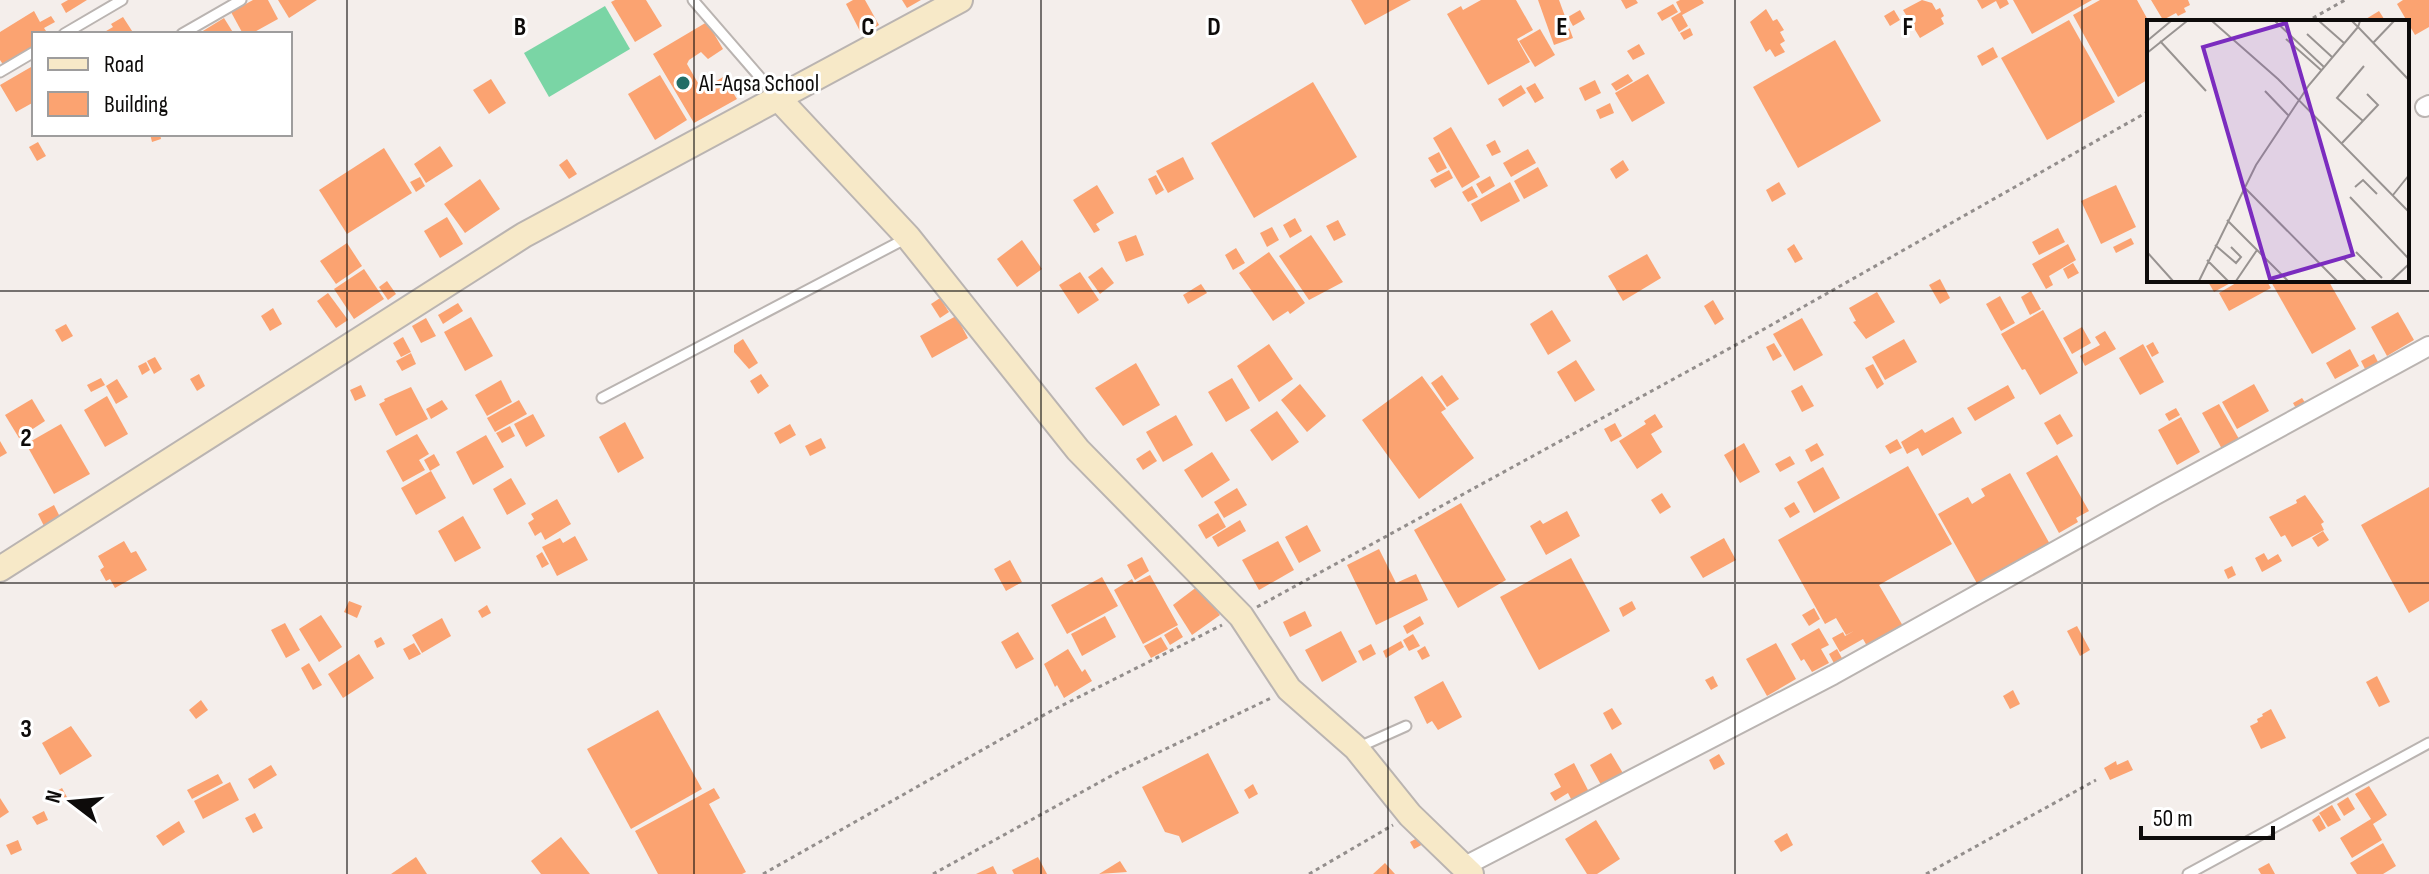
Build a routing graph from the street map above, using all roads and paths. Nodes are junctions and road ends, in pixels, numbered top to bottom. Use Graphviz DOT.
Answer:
graph roads {
  1 [pos="122,0"];
  2 [pos="241,0"];
  3 [pos="693,0"];
  4 [pos="960,0"];
  5 [pos="2345,0"];
  6 [pos="2310,20"];
  7 [pos="67,32"];
  8 [pos="185,32"];
  9 [pos="32,53"];
  10 [pos="0,72"];
  11 [pos="778,98"];
  12 [pos="2147,112"];
  13 [pos="908,237"];
  14 [pos="2429,346"];
  15 [pos="602,398"];
  16 [pos="0,569"];
  17 [pos="1241,616"];
  18 [pos="1289,689"];
  19 [pos="1406,726"];
  20 [pos="2429,743"];
  21 [pos="1356,748"];
  22 [pos="2096,780"];
  23 [pos="1410,815"];
  24 [pos="1467,870"];
  25 [pos="763,874"];
  26 [pos="933,874"];
  27 [pos="1309,874"];
  28 [pos="1926,874"];
  29 [pos="2188,874"];
  1 -- 7 [label="lane"];
  2 -- 8 [label="lane"];
  3 -- 11 [label="lane"];
  4 -- 11 [label="main road"];
  5 -- 6 [label="path"];
  9 -- 10 [label="lane"];
  11 -- 13 [label="main road"];
  11 -- 16 [label="main road"];
  12 -- 17 [label="path"];
  13 -- 15 [label="lane"];
  13 -- 17 [label="main road"];
  14 -- 24 [label="street"];
  17 -- 18 [label="main road"];
  17 -- 25 [label="path"];
  18 -- 21 [label="main road"];
  18 -- 26 [label="path"];
  19 -- 21 [label="lane"];
  20 -- 29 [label="lane"];
  21 -- 23 [label="main road"];
  22 -- 28 [label="path"];
  23 -- 24 [label="main road"];
  23 -- 27 [label="path"];
}
